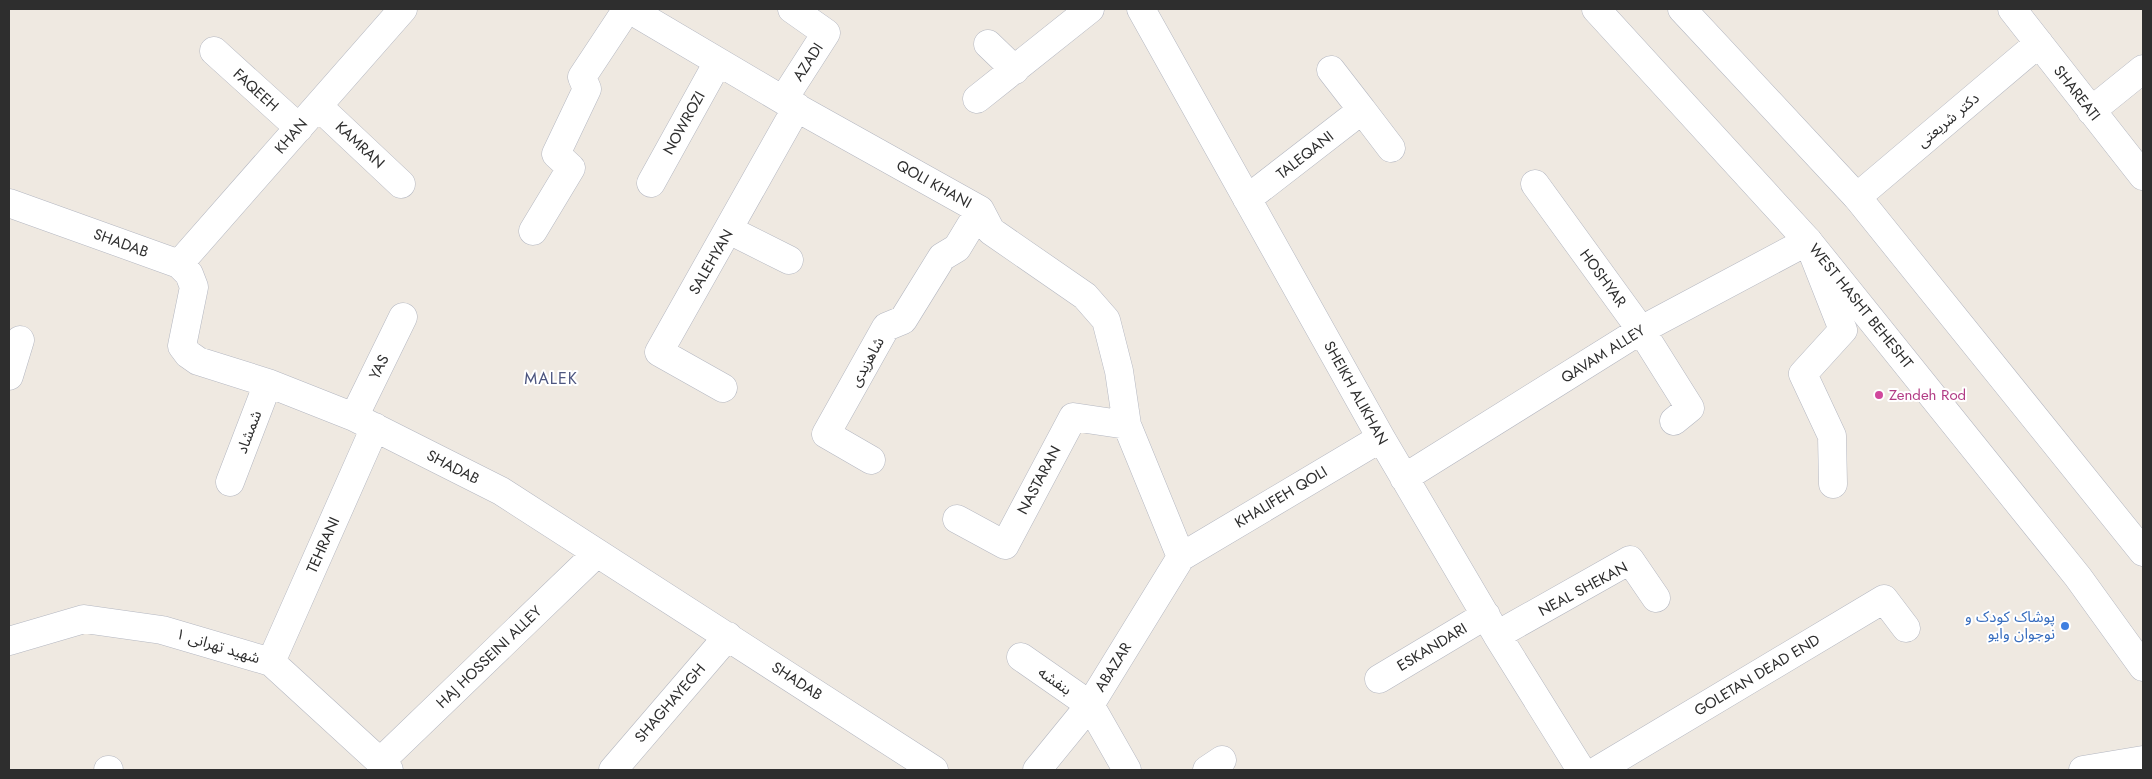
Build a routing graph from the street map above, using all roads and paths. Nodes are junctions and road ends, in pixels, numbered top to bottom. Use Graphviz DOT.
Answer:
graph roads {
  1 [pos="403,9"];
  2 [pos="628,9"];
  3 [pos="792,9"];
  4 [pos="1090,9"];
  5 [pos="1141,9"];
  6 [pos="1596,9"];
  7 [pos="1682,9"];
  8 [pos="2012,9"];
  9 [pos="2038,43"];
  10 [pos="988,44"];
  11 [pos="214,51"];
  12 [pos="718,62"];
  13 [pos="1015,70"];
  14 [pos="1331,70"];
  15 [pos="2143,70"];
  16 [pos="977,99"];
  17 [pos="790,104"];
  18 [pos="318,106"];
  19 [pos="1362,110"];
  20 [pos="2091,112"];
  21 [pos="298,128"];
  22 [pos="1391,148"];
  23 [pos="2143,176"];
  24 [pos="651,183"];
  25 [pos="401,184"];
  26 [pos="1535,184"];
  27 [pos="1857,197"];
  28 [pos="1247,199"];
  29 [pos="9,203"];
  30 [pos="980,210"];
  31 [pos="729,230"];
  32 [pos="533,231"];
  33 [pos="1808,241"];
  34 [pos="789,260"];
  35 [pos="179,264"];
  36 [pos="403,317"];
  37 [pos="1640,330"];
  38 [pos="20,340"];
  39 [pos="9,376"];
  40 [pos="268,383"];
  41 [pos="723,388"];
  42 [pos="1674,421"];
  43 [pos="364,422"];
  44 [pos="1127,425"];
  45 [pos="1381,438"];
  46 [pos="871,460"];
  47 [pos="1404,478"];
  48 [pos="230,482"];
  49 [pos="1833,484"];
  50 [pos="957,520"];
  51 [pos="2140,540"];
  52 [pos="597,553"];
  53 [pos="1181,557"];
  54 [pos="1656,598"];
  55 [pos="1491,625"];
  56 [pos="1906,628"];
  57 [pos="728,636"];
  58 [pos="9,641"];
  59 [pos="1021,657"];
  60 [pos="271,662"];
  61 [pos="2143,667"];
  62 [pos="1379,679"];
  63 [pos="1090,705"];
  64 [pos="2143,760"];
  65 [pos="385,766"];
  66 [pos="613,770"];
  67 [pos="934,770"];
  68 [pos="1037,770"];
  69 [pos="1127,770"];
  70 [pos="1581,770"];
  71 [pos="1598,770"];
  72 [pos="2083,770"];
  1 -- 18 [label="street, KHAN"];
  2 -- 12 [label="street, QOLI KHANI"];
  2 -- 32 [label="street"];
  3 -- 17 [label="street, AZADI"];
  4 -- 13 [label="street"];
  5 -- 28 [label="street, SHEIKH ALIKHAN"];
  6 -- 33 [label="street, WEST HASHT BEHESHT"];
  7 -- 27 [label="street"];
  8 -- 9 [label="street, SHAREATI"];
  9 -- 20 [label="street, SHAREATI"];
  9 -- 27 [label="street, دکتر شریعتی"];
  10 -- 13 [label="street"];
  11 -- 21 [label="street, FAQEEH"];
  12 -- 17 [label="street, QOLI KHANI"];
  12 -- 24 [label="street, NOWROZI"];
  13 -- 16 [label="street"];
  14 -- 19 [label="street"];
  15 -- 20 [label="street"];
  17 -- 30 [label="street, QOLI KHANI"];
  17 -- 31 [label="street, SALEHYAN"];
  18 -- 21 [label="street, KHAN"];
  18 -- 25 [label="street, KAMRAN"];
  19 -- 22 [label="street"];
  19 -- 28 [label="street, TALEQANI"];
  20 -- 23 [label="street, SHAREATI"];
  21 -- 35 [label="street, KHAN"];
  26 -- 37 [label="street, HOSHYAR"];
  27 -- 51 [label="street"];
  28 -- 45 [label="street, SHEIKH ALIKHAN"];
  29 -- 35 [label="street, SHADAB"];
  30 -- 44 [label="street, QOLI KHANI"];
  30 -- 46 [label="street, شاهزیدی"];
  31 -- 34 [label="street"];
  31 -- 41 [label="street, SALEHYAN"];
  33 -- 37 [label="street, QAVAM ALLEY"];
  33 -- 49 [label="street"];
  33 -- 61 [label="street, WEST HASHT BEHESHT"];
  35 -- 40 [label="street, SHADAB"];
  36 -- 43 [label="street, YAS"];
  37 -- 42 [label="street, HOSHYAR"];
  37 -- 47 [label="street, QAVAM ALLEY"];
  38 -- 39 [label="street"];
  40 -- 43 [label="street, SHADAB"];
  40 -- 48 [label="street, شمشاد"];
  43 -- 52 [label="street, SHADAB"];
  43 -- 60 [label="street, TEHRANI"];
  44 -- 50 [label="street, NASTARAN"];
  44 -- 53 [label="street, QOLI KHANI"];
  45 -- 47 [label="street, SHEIKH ALIKHAN"];
  45 -- 53 [label="street, KHALIFEH QOLI"];
  47 -- 55 [label="street, SHEIKH ALIKHAN"];
  52 -- 57 [label="street, SHADAB"];
  52 -- 65 [label="street, HAJ HOSSEINI ALLEY"];
  53 -- 63 [label="street, ABAZAR"];
  54 -- 55 [label="street, NEAL SHEKAN"];
  55 -- 62 [label="street, ESKANDARI"];
  55 -- 70 [label="street, SHEIKH ALIKHAN"];
  56 -- 71 [label="street, GOLETAN DEAD END"];
  57 -- 66 [label="street, SHAGHAYEGH"];
  57 -- 67 [label="street, SHADAB"];
  58 -- 60 [label="street, شهید تهرانی ۱"];
  59 -- 63 [label="street, بنفشه"];
  60 -- 65 [label="street, شهید تهرانی ۱"];
  63 -- 68 [label="street, ABAZAR"];
  63 -- 69 [label="street"];
  64 -- 72 [label="street"];
}
